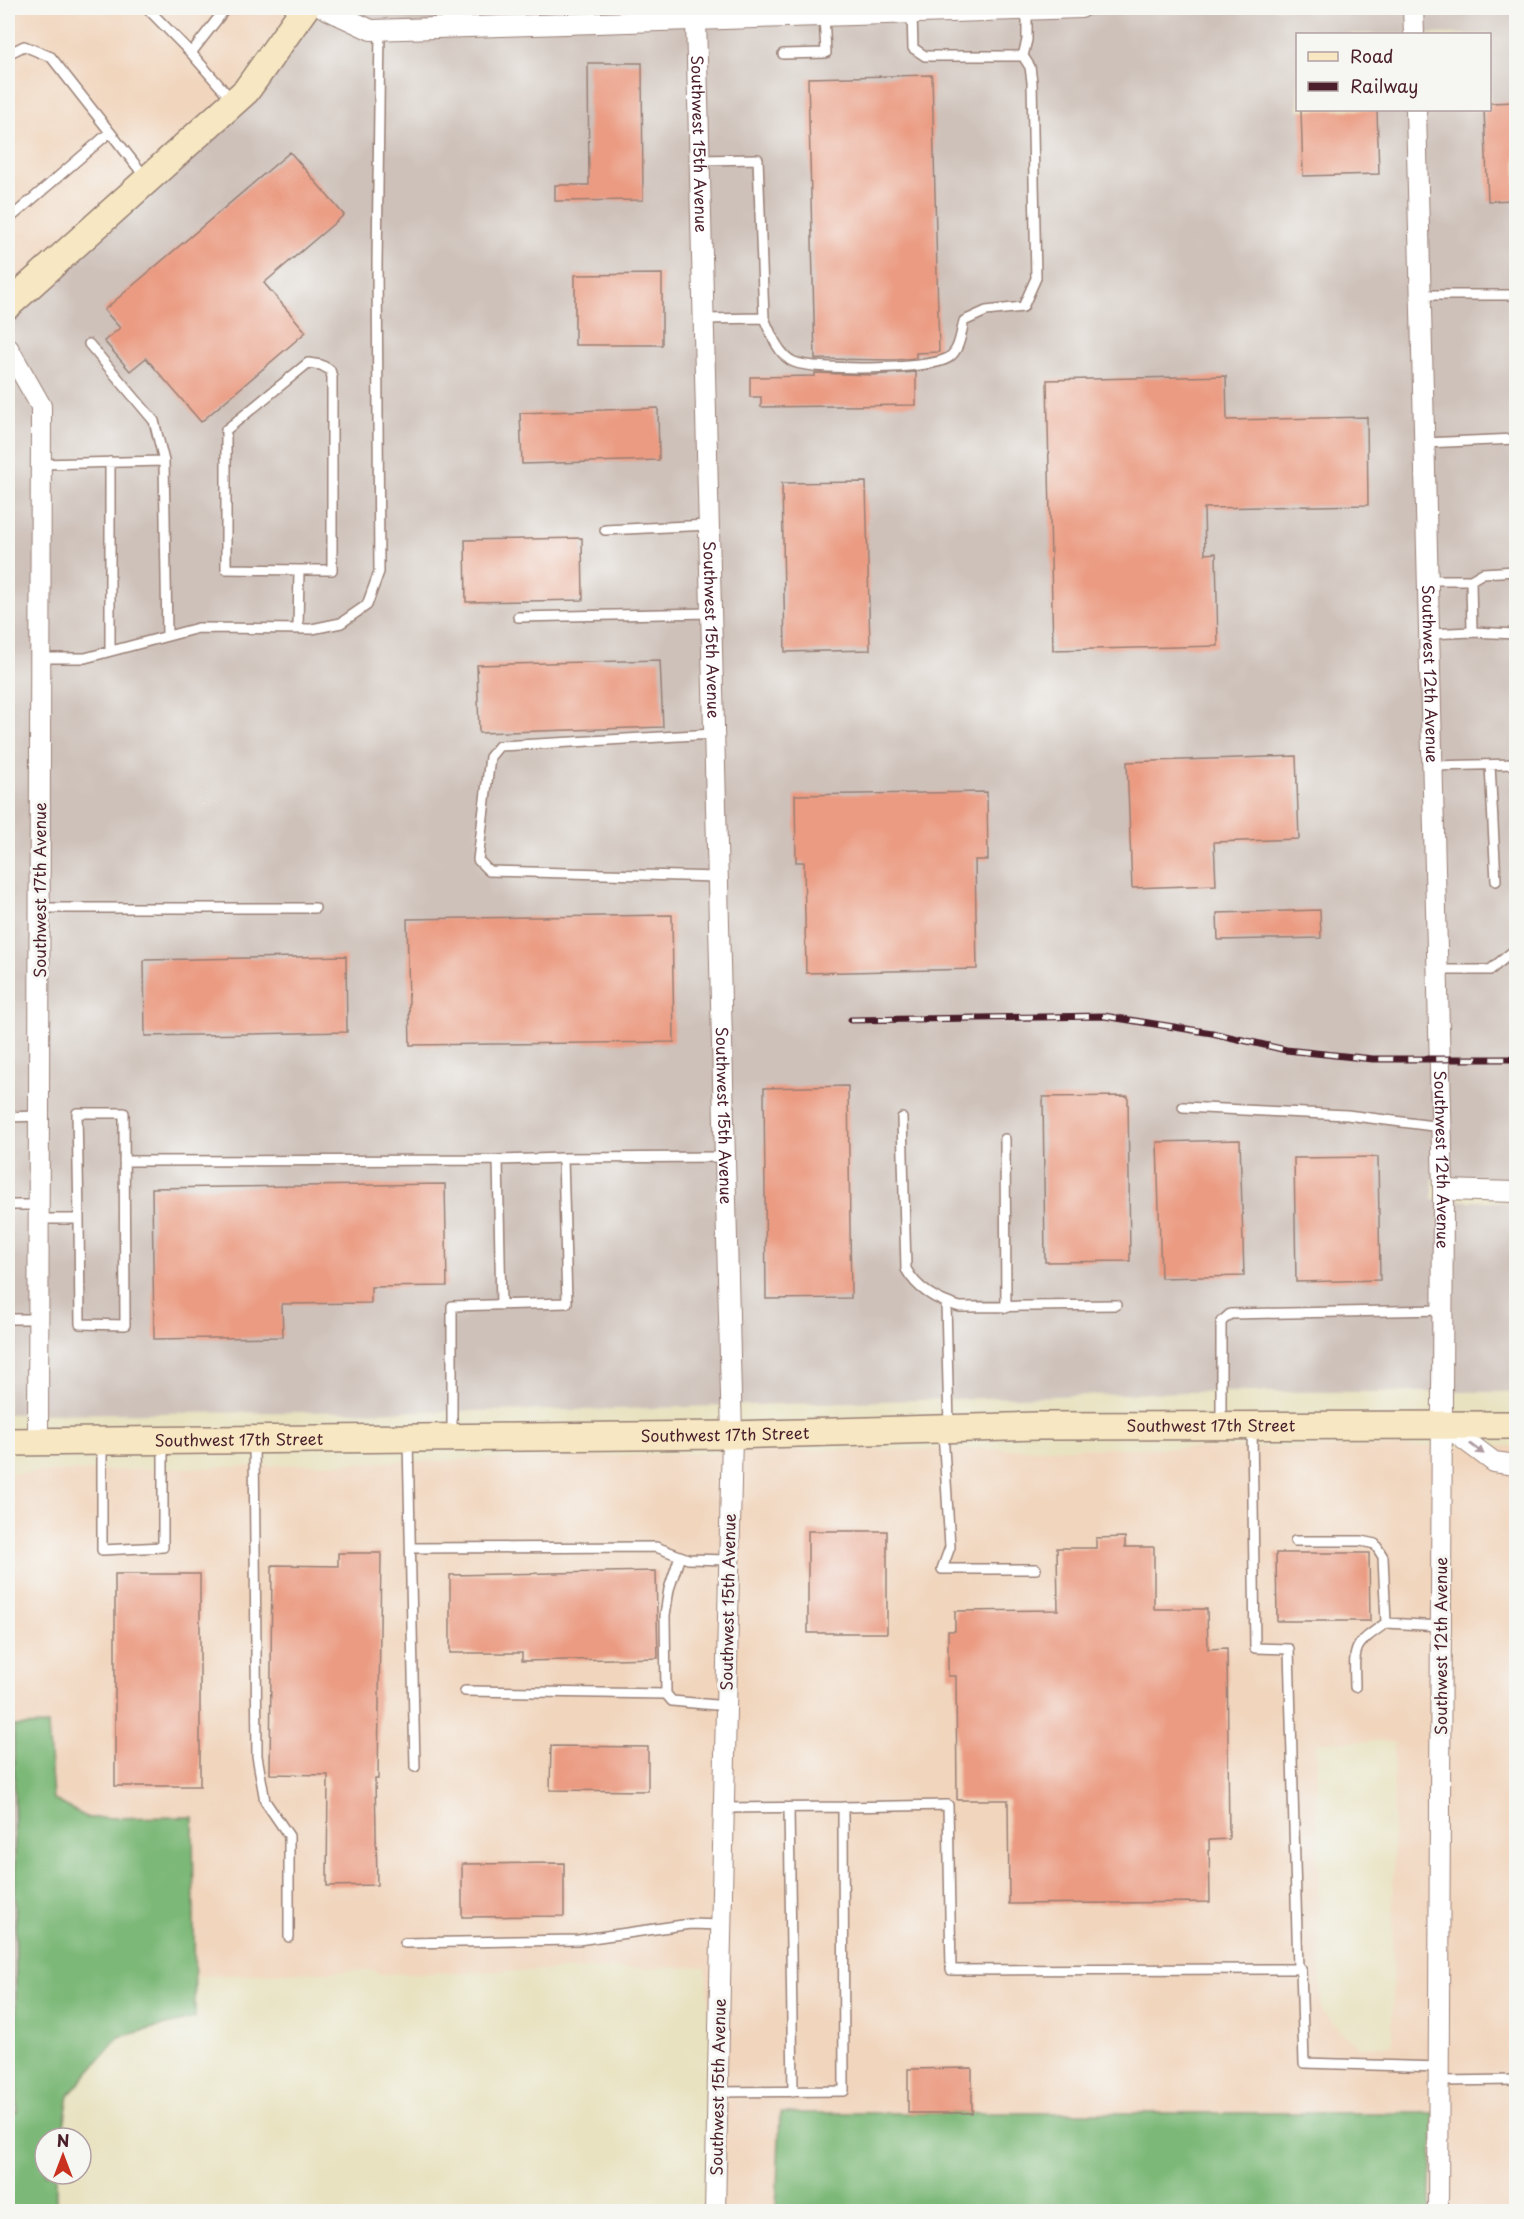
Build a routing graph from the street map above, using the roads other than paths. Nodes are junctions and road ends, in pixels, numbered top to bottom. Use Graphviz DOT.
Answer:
graph roads {
  1 [pos="147,8"];
  2 [pos="226,8"];
  3 [pos="305,8"];
  4 [pos="324,8"];
  5 [pos="1081,8"];
  6 [pos="1413,8"];
  7 [pos="1027,9"];
  8 [pos="912,13"];
  9 [pos="695,14"];
  10 [pos="824,16"];
  11 [pos="380,29"];
  12 [pos="1414,33"];
  13 [pos="191,53"];
  14 [pos="8,54"];
  15 [pos="783,54"];
  16 [pos="1023,56"];
  17 [pos="234,102"];
  18 [pos="1416,111"];
  19 [pos="110,132"];
  20 [pos="700,160"];
  21 [pos="147,180"];
  22 [pos="8,217"];
  23 [pos="1420,295"];
  24 [pos="1516,295"];
  25 [pos="8,304"];
  26 [pos="764,318"];
  27 [pos="704,319"];
  28 [pos="89,344"];
  29 [pos="8,348"];
  30 [pos="1516,439"];
  31 [pos="1424,443"];
  32 [pos="164,460"];
  33 [pos="110,462"];
  34 [pos="41,464"];
  35 [pos="709,525"];
  36 [pos="605,530"];
  37 [pos="299,570"];
  38 [pos="1516,571"];
  39 [pos="1428,580"];
  40 [pos="1471,580"];
  41 [pos="711,613"];
  42 [pos="518,617"];
  43 [pos="298,629"];
  44 [pos="1472,632"];
  45 [pos="167,634"];
  46 [pos="1429,634"];
  47 [pos="1516,634"];
  48 [pos="110,650"];
  49 [pos="41,658"];
  50 [pos="714,734"];
  51 [pos="1516,764"];
  52 [pos="1490,765"];
  53 [pos="1432,766"];
  54 [pos="718,877"];
  55 [pos="1497,881"];
  56 [pos="40,908"];
  57 [pos="315,908"];
  58 [pos="1516,949"];
  59 [pos="1437,970"];
  60 [pos="1183,1107"];
  61 [pos="40,1116"];
  62 [pos="8,1117"];
  63 [pos="902,1118"];
  64 [pos="1441,1127"];
  65 [pos="1005,1139"];
  66 [pos="725,1157"];
  67 [pos="563,1158"];
  68 [pos="498,1160"];
  69 [pos="124,1161"];
  70 [pos="1443,1190"];
  71 [pos="1516,1192"];
  72 [pos="8,1205"];
  73 [pos="39,1212"];
  74 [pos="79,1219"];
  75 [pos="946,1303"];
  76 [pos="501,1305"];
  77 [pos="1116,1305"];
  78 [pos="1006,1308"];
  79 [pos="1442,1310"];
  80 [pos="8,1319"];
  81 [pos="38,1319"];
  82 [pos="1516,1418"];
  83 [pos="1442,1423"];
  84 [pos="1221,1425"];
  85 [pos="1252,1425"];
  86 [pos="1516,1425"];
  87 [pos="946,1429"];
  88 [pos="732,1435"];
  89 [pos="408,1438"];
  90 [pos="452,1438"];
  91 [pos="254,1439"];
  92 [pos="163,1440"];
  93 [pos="102,1441"];
  94 [pos="8,1442"];
  95 [pos="38,1442"];
  96 [pos="1516,1465"];
  97 [pos="1295,1541"];
  98 [pos="411,1548"];
  99 [pos="680,1556"];
  100 [pos="729,1560"];
  101 [pos="1036,1569"];
  102 [pos="1386,1623"];
  103 [pos="1442,1626"];
  104 [pos="1355,1687"];
  105 [pos="465,1691"];
  106 [pos="666,1694"];
  107 [pos="726,1706"];
  108 [pos="415,1767"];
  109 [pos="843,1807"];
  110 [pos="724,1808"];
  111 [pos="789,1808"];
  112 [pos="721,1925"];
  113 [pos="289,1937"];
  114 [pos="405,1943"];
  115 [pos="1298,1969"];
  116 [pos="1440,2074"];
  117 [pos="1516,2080"];
  118 [pos="794,2091"];
  119 [pos="718,2092"];
  120 [pos="715,2211"];
  121 [pos="1438,2211"];
  1 -- 13 [label="lane"];
  2 -- 13 [label="lane"];
  3 -- 17 [label="main road"];
  4 -- 11 [label="street"];
  5 -- 7 [label="street"];
  6 -- 12 [label="street"];
  7 -- 8 [label="street"];
  7 -- 16 [label="lane"];
  8 -- 10 [label="street"];
  8 -- 16 [label="lane"];
  9 -- 10 [label="street"];
  9 -- 11 [label="street"];
  9 -- 20 [label="street, Southwest 15th Avenue"];
  10 -- 15 [label="lane"];
  11 -- 43 [label="lane"];
  13 -- 17 [label="lane"];
  14 -- 19 [label="lane"];
  16 -- 26 [label="lane"];
  17 -- 21 [label="main road"];
  18 -- 23 [label="street, Southwest 12th Avenue"];
  19 -- 21 [label="lane"];
  19 -- 22 [label="lane"];
  20 -- 26 [label="lane"];
  20 -- 27 [label="street, Southwest 15th Avenue"];
  21 -- 25 [label="main road"];
  23 -- 24 [label="lane"];
  23 -- 31 [label="street, Southwest 12th Avenue"];
  26 -- 27 [label="lane"];
  27 -- 35 [label="street, Southwest 15th Avenue"];
  28 -- 32 [label="lane"];
  29 -- 34 [label="street, Southwest 17th Avenue"];
  30 -- 31 [label="lane"];
  31 -- 39 [label="street, Southwest 12th Avenue"];
  32 -- 33 [label="lane"];
  32 -- 45 [label="lane"];
  33 -- 34 [label="lane"];
  33 -- 48 [label="lane"];
  34 -- 49 [label="street, Southwest 17th Avenue"];
  35 -- 36 [label="lane"];
  35 -- 41 [label="street, Southwest 15th Avenue"];
  37 -- 37 [label="lane"];
  37 -- 43 [label="lane"];
  38 -- 40 [label="lane"];
  39 -- 40 [label="lane"];
  39 -- 46 [label="street, Southwest 12th Avenue"];
  40 -- 44 [label="lane"];
  41 -- 42 [label="lane"];
  41 -- 50 [label="street, Southwest 15th Avenue"];
  43 -- 45 [label="lane"];
  44 -- 46 [label="lane"];
  44 -- 47 [label="lane"];
  45 -- 48 [label="lane"];
  46 -- 53 [label="street, Southwest 12th Avenue"];
  48 -- 49 [label="lane"];
  49 -- 56 [label="street, Southwest 17th Avenue"];
  50 -- 54 [label="street, Southwest 15th Avenue"];
  50 -- 54 [label="lane"];
  51 -- 52 [label="lane"];
  52 -- 53 [label="lane"];
  52 -- 55 [label="lane"];
  53 -- 59 [label="street, Southwest 12th Avenue"];
  54 -- 66 [label="street, Southwest 15th Avenue"];
  56 -- 57 [label="lane"];
  56 -- 61 [label="street, Southwest 17th Avenue"];
  58 -- 59 [label="lane"];
  59 -- 64 [label="street, Southwest 12th Avenue"];
  60 -- 64 [label="lane"];
  61 -- 62 [label="lane"];
  61 -- 73 [label="street, Southwest 17th Avenue"];
  63 -- 75 [label="lane"];
  64 -- 70 [label="street, Southwest 12th Avenue"];
  65 -- 78 [label="lane"];
  66 -- 67 [label="lane"];
  66 -- 88 [label="street, Southwest 15th Avenue"];
  67 -- 68 [label="lane"];
  67 -- 76 [label="lane"];
  68 -- 69 [label="lane"];
  68 -- 76 [label="lane"];
  69 -- 74 [label="lane"];
  69 -- 74 [label="lane"];
  70 -- 71 [label="street"];
  70 -- 79 [label="street, Southwest 12th Avenue"];
  72 -- 73 [label="lane"];
  73 -- 74 [label="lane"];
  73 -- 81 [label="street, Southwest 17th Avenue"];
  75 -- 78 [label="lane"];
  75 -- 87 [label="lane"];
  76 -- 90 [label="lane"];
  77 -- 78 [label="lane"];
  79 -- 83 [label="street, Southwest 12th Avenue"];
  79 -- 84 [label="lane"];
  80 -- 81 [label="lane"];
  81 -- 95 [label="street, Southwest 17th Avenue"];
  82 -- 83 [label="main road, Southwest 17th Street"];
  83 -- 85 [label="main road, Southwest 17th Street"];
  83 -- 86 [label="main road, Southwest 17th Street"];
  83 -- 96 [label="street, one-way"];
  83 -- 103 [label="street, Southwest 12th Avenue"];
  84 -- 85 [label="main road, Southwest 17th Street"];
  84 -- 87 [label="main road, Southwest 17th Street"];
  85 -- 115 [label="lane"];
  87 -- 88 [label="main road, Southwest 17th Street"];
  87 -- 101 [label="lane"];
  88 -- 90 [label="main road, Southwest 17th Street"];
  88 -- 100 [label="street, Southwest 15th Avenue"];
  89 -- 90 [label="main road, Southwest 17th Street"];
  89 -- 91 [label="main road, Southwest 17th Street"];
  89 -- 98 [label="lane"];
  91 -- 92 [label="main road, Southwest 17th Street"];
  91 -- 113 [label="lane"];
  92 -- 93 [label="main road, Southwest 17th Street"];
  92 -- 93 [label="lane"];
  93 -- 95 [label="main road, Southwest 17th Street"];
  94 -- 95 [label="main road, Southwest 17th Street"];
  97 -- 102 [label="lane"];
  98 -- 99 [label="lane"];
  98 -- 108 [label="lane"];
  99 -- 100 [label="lane"];
  99 -- 106 [label="lane"];
  100 -- 107 [label="street, Southwest 15th Avenue"];
  102 -- 103 [label="lane"];
  102 -- 104 [label="lane"];
  103 -- 116 [label="street, Southwest 12th Avenue"];
  105 -- 106 [label="lane"];
  106 -- 107 [label="lane"];
  107 -- 110 [label="street, Southwest 15th Avenue"];
  109 -- 111 [label="lane"];
  109 -- 115 [label="lane"];
  109 -- 118 [label="lane"];
  110 -- 111 [label="lane"];
  110 -- 112 [label="street, Southwest 15th Avenue"];
  111 -- 118 [label="lane"];
  112 -- 114 [label="lane"];
  112 -- 119 [label="street, Southwest 15th Avenue"];
  115 -- 116 [label="lane"];
  116 -- 117 [label="lane"];
  116 -- 121 [label="street, Southwest 12th Avenue"];
  118 -- 119 [label="lane"];
  119 -- 120 [label="street, Southwest 15th Avenue"];
}
